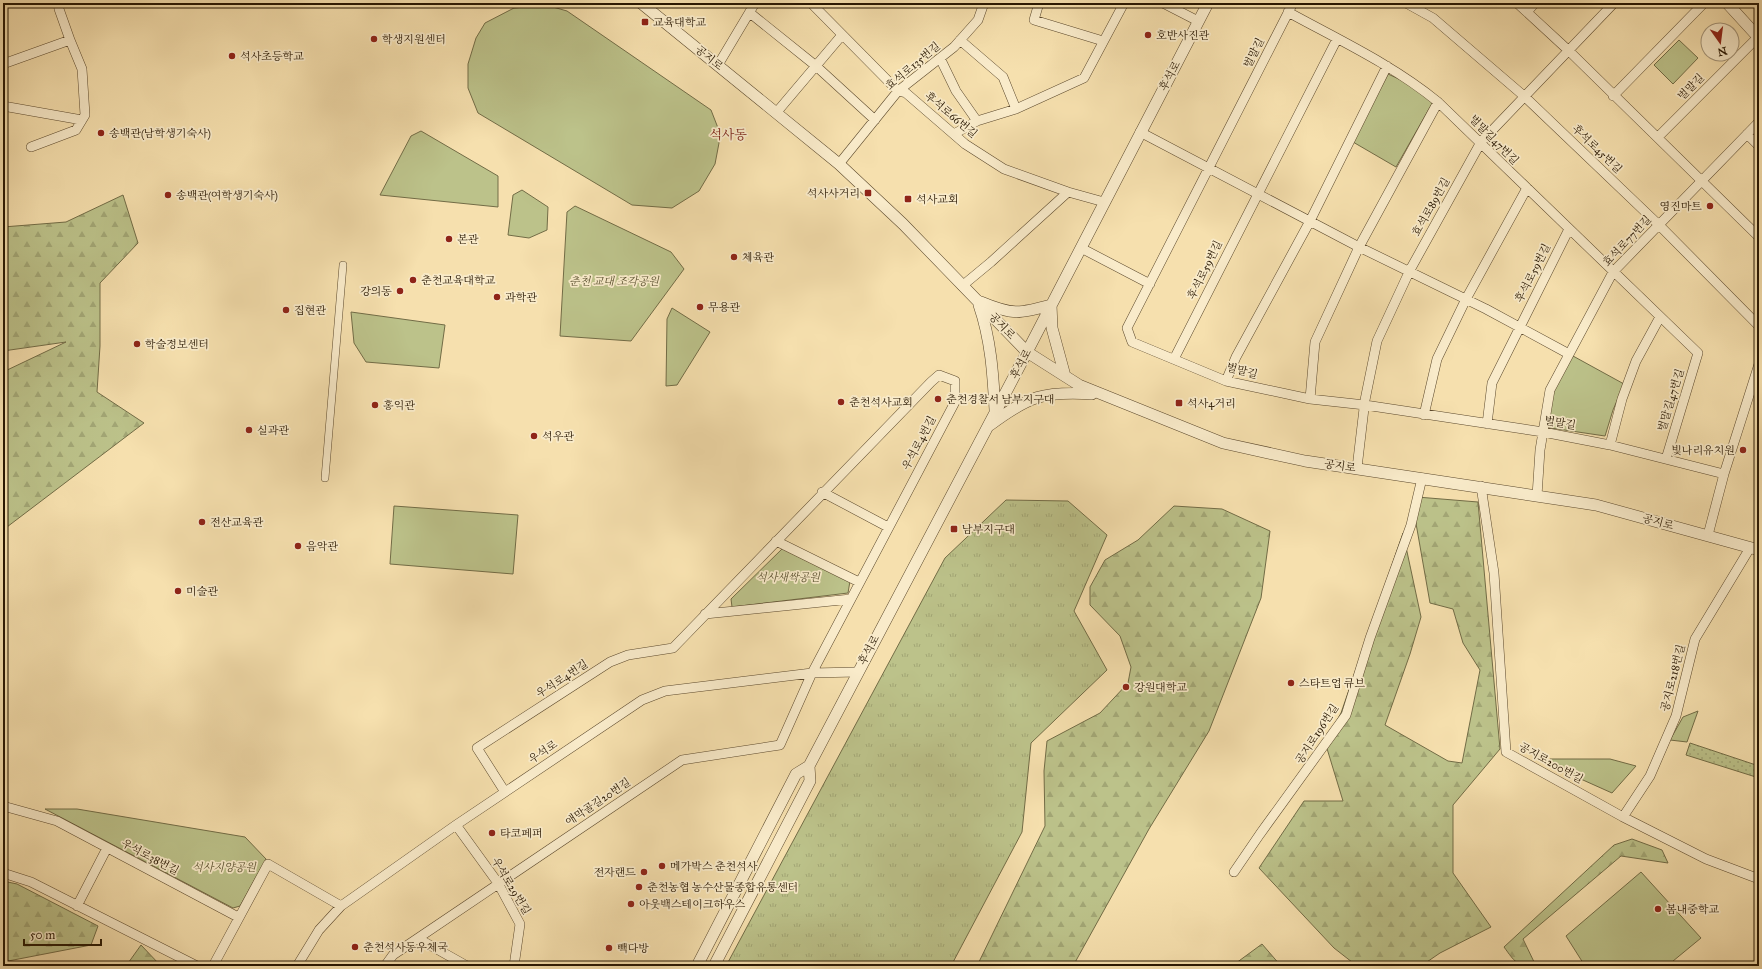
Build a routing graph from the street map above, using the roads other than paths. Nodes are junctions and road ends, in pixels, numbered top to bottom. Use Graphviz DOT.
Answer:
graph roads {
  1 [pos="58,3"];
  2 [pos="641,3"];
  3 [pos="755,3"];
  4 [pos="811,3"];
  5 [pos="984,3"];
  6 [pos="1039,3"];
  7 [pos="1124,3"];
  8 [pos="1163,3"];
  9 [pos="1208,3"];
  10 [pos="1293,3"];
  11 [pos="1406,3"];
  12 [pos="1517,3"];
  13 [pos="1536,3"];
  14 [pos="1614,3"];
  15 [pos="1704,3"];
  16 [pos="1727,3"];
  17 [pos="1288,12"];
  18 [pos="1527,12"];
  19 [pos="750,13"];
  20 [pos="1198,21"];
  21 [pos="842,35"];
  22 [pos="1759,38"];
  23 [pos="1337,39"];
  24 [pos="70,40"];
  25 [pos="960,40"];
  26 [pos="1103,41"];
  27 [pos="1568,50"];
  28 [pos="940,58"];
  29 [pos="3,64"];
  30 [pos="718,65"];
  31 [pos="816,66"];
  32 [pos="1387,66"];
  33 [pos="898,90"];
  34 [pos="1524,96"];
  35 [pos="1613,96"];
  36 [pos="1438,102"];
  37 [pos="3,106"];
  38 [pos="1016,109"];
  39 [pos="776,113"];
  40 [pos="82,120"];
  41 [pos="875,120"];
  42 [pos="977,121"];
  43 [pos="1759,122"];
  44 [pos="1140,132"];
  45 [pos="954,134"];
  46 [pos="1747,134"];
  47 [pos="1658,137"];
  48 [pos="1481,142"];
  49 [pos="1759,146"];
  50 [pos="31,147"];
  51 [pos="839,164"];
  52 [pos="1209,167"];
  53 [pos="1701,180"];
  54 [pos="1527,188"];
  55 [pos="1068,192"];
  56 [pos="1258,192"];
  57 [pos="1104,202"];
  58 [pos="1310,221"];
  59 [pos="1659,225"];
  60 [pos="1570,229"];
  61 [pos="1759,237"];
  62 [pos="1359,247"];
  63 [pos="1081,248"];
  64 [pos="344,265"];
  65 [pos="1410,270"];
  66 [pos="1613,272"];
  67 [pos="1150,284"];
  68 [pos="962,286"];
  69 [pos="1466,299"];
  70 [pos="977,301"];
  71 [pos="1051,305"];
  72 [pos="1660,317"];
  73 [pos="1759,326"];
  74 [pos="1518,327"];
  75 [pos="1027,352"];
  76 [pos="1570,354"];
  77 [pos="1174,359"];
  78 [pos="1759,364"];
  79 [pos="1065,376"];
  80 [pos="1226,381"];
  81 [pos="1100,394"];
  82 [pos="1310,399"];
  83 [pos="1365,405"];
  84 [pos="995,412"];
  85 [pos="1424,415"];
  86 [pos="1487,424"];
  87 [pos="988,426"];
  88 [pos="1543,432"];
  89 [pos="1610,444"];
  90 [pos="1666,458"];
  91 [pos="1358,468"];
  92 [pos="1724,474"];
  93 [pos="325,478"];
  94 [pos="1422,478"];
  95 [pos="1481,486"];
  96 [pos="822,492"];
  97 [pos="1536,496"];
  98 [pos="888,527"];
  99 [pos="1708,535"];
  100 [pos="776,540"];
  101 [pos="1755,549"];
  102 [pos="859,582"];
  103 [pos="851,599"];
  104 [pos="705,614"];
  105 [pos="857,672"];
  106 [pos="812,673"];
  107 [pos="809,766"];
  108 [pos="505,792"];
  109 [pos="3,806"];
  110 [pos="1623,816"];
  111 [pos="456,825"];
  112 [pos="107,848"];
  113 [pos="1234,872"];
  114 [pos="3,873"];
  115 [pos="1759,879"];
  116 [pos="498,883"];
  117 [pos="78,906"];
  118 [pos="341,906"];
  119 [pos="238,917"];
  120 [pos="419,939"];
  121 [pos="457,964"];
  122 [pos="197,966"];
  123 [pos="213,966"];
  124 [pos="297,966"];
  125 [pos="385,966"];
  126 [pos="467,966"];
  127 [pos="514,966"];
  128 [pos="697,966"];
  129 [pos="714,966"];
  1 -- 24 [label="street"];
  2 -- 30 [label="street, 공지로"];
  3 -- 19 [label="street"];
  4 -- 21 [label="street, 후석로66번길"];
  5 -- 25 [label="street, 효석로135번길"];
  6 -- 26 [label="street"];
  7 -- 26 [label="street"];
  8 -- 20 [label="street"];
  9 -- 20 [label="street, 후석로"];
  10 -- 17 [label="street, 벌말길"];
  11 -- 34 [label="street, 후석로45번길"];
  12 -- 18 [label="street"];
  13 -- 18 [label="street"];
  14 -- 27 [label="street, 효석로89번길"];
  15 -- 35 [label="street"];
  16 -- 22 [label="street"];
  17 -- 23 [label="street, 벌말길47번길"];
  17 -- 52 [label="street, 벌말길"];
  18 -- 27 [label="street"];
  19 -- 30 [label="street"];
  19 -- 31 [label="street"];
  20 -- 44 [label="street, 후석로"];
  21 -- 31 [label="street"];
  21 -- 33 [label="street, 후석로66번길"];
  22 -- 47 [label="street, 벌말길"];
  23 -- 32 [label="street, 벌말길47번길"];
  23 -- 56 [label="street, 후석로59번길"];
  24 -- 29 [label="street"];
  24 -- 40 [label="street"];
  25 -- 28 [label="street, 효석로135번길"];
  25 -- 38 [label="street"];
  26 -- 38 [label="street"];
  27 -- 34 [label="street, 효석로89번길"];
  27 -- 35 [label="street"];
  28 -- 33 [label="street, 효석로135번길"];
  28 -- 42 [label="street"];
  30 -- 39 [label="street, 공지로"];
  31 -- 39 [label="street"];
  31 -- 41 [label="street"];
  32 -- 36 [label="street, 벌말길47번길"];
  32 -- 58 [label="street"];
  33 -- 41 [label="street, 효석로135번길"];
  33 -- 45 [label="street, 후석로66번길"];
  34 -- 48 [label="street, 효석로89번길"];
  34 -- 59 [label="street, 후석로45번길"];
  35 -- 47 [label="street"];
  36 -- 48 [label="street, 벌말길47번길"];
  36 -- 62 [label="street"];
  37 -- 40 [label="street"];
  38 -- 42 [label="street"];
  39 -- 51 [label="street, 공지로"];
  40 -- 50 [label="street"];
  41 -- 51 [label="street, 효석로135번길"];
  42 -- 45 [label="street"];
  43 -- 46 [label="street, 효석로77번길"];
  44 -- 52 [label="street"];
  44 -- 57 [label="street, 후석로"];
  45 -- 55 [label="street, 후석로66번길"];
  46 -- 49 [label="street"];
  46 -- 53 [label="street, 효석로77번길"];
  47 -- 53 [label="street"];
  48 -- 54 [label="street, 벌말길47번길"];
  48 -- 65 [label="street, 효석로89번길"];
  51 -- 68 [label="street, 공지로"];
  52 -- 56 [label="street"];
  52 -- 67 [label="street, 벌말길"];
  53 -- 59 [label="street, 효석로77번길"];
  53 -- 61 [label="street"];
  54 -- 60 [label="street, 벌말길47번길"];
  54 -- 69 [label="street"];
  55 -- 57 [label="street, 후석로66번길"];
  55 -- 68 [label="street"];
  56 -- 58 [label="street"];
  56 -- 77 [label="street, 후석로59번길"];
  57 -- 63 [label="street, 후석로"];
  58 -- 62 [label="street"];
  58 -- 80 [label="street"];
  59 -- 66 [label="street, 효석로77번길"];
  59 -- 73 [label="street, 후석로45번길"];
  60 -- 66 [label="street, 벌말길47번길"];
  60 -- 74 [label="street, 후석로59번길"];
  62 -- 65 [label="street"];
  62 -- 82 [label="street"];
  63 -- 67 [label="street"];
  63 -- 71 [label="street, 후석로"];
  64 -- 93 [label="street"];
  65 -- 69 [label="street"];
  65 -- 83 [label="street, 효석로89번길"];
  66 -- 72 [label="street, 벌말길47번길"];
  66 -- 76 [label="street, 효석로77번길"];
  67 -- 77 [label="street, 벌말길"];
  68 -- 70 [label="street, 공지로"];
  69 -- 74 [label="street"];
  69 -- 85 [label="street"];
  70 -- 71 [label="street"];
  70 -- 75 [label="street, 공지로"];
  70 -- 84 [label="street"];
  71 -- 75 [label="street, 후석로"];
  71 -- 79 [label="street"];
  72 -- 89 [label="street"];
  72 -- 90 [label="street, 벌말길47번길"];
  74 -- 76 [label="street"];
  74 -- 86 [label="street, 후석로59번길"];
  75 -- 79 [label="street, 공지로"];
  75 -- 84 [label="street, 후석로"];
  76 -- 88 [label="street, 효석로77번길"];
  77 -- 80 [label="street, 벌말길"];
  78 -- 92 [label="street"];
  79 -- 81 [label="street, 공지로"];
  80 -- 82 [label="street, 벌말길"];
  81 -- 87 [label="street"];
  81 -- 91 [label="street, 공지로"];
  82 -- 83 [label="street, 벌말길"];
  83 -- 85 [label="street, 벌말길"];
  83 -- 91 [label="street, 효석로89번길"];
  84 -- 87 [label="street, 후석로"];
  85 -- 86 [label="street, 벌말길"];
  86 -- 88 [label="street, 벌말길"];
  87 -- 105 [label="street, 후석로"];
  88 -- 89 [label="street, 벌말길"];
  88 -- 97 [label="street, 효석로77번길"];
  89 -- 90 [label="street, 벌말길"];
  90 -- 92 [label="street, 벌말길"];
  91 -- 94 [label="street, 공지로"];
  92 -- 99 [label="street"];
  94 -- 95 [label="street, 공지로"];
  94 -- 113 [label="street, 공지로196번길"];
  95 -- 97 [label="street, 공지로"];
  95 -- 110 [label="street, 공지로200번길"];
  96 -- 98 [label="street"];
  96 -- 98 [label="street, 우석로4번길"];
  96 -- 100 [label="street, 우석로4번길"];
  97 -- 99 [label="street, 공지로"];
  98 -- 102 [label="street, 우석로4번길"];
  99 -- 101 [label="street, 공지로"];
  100 -- 102 [label="street"];
  100 -- 104 [label="street, 우석로4번길"];
  101 -- 110 [label="street, 공지로218번길"];
  102 -- 103 [label="street, 우석로4번길"];
  103 -- 104 [label="street"];
  103 -- 106 [label="street, 우석로4번길"];
  104 -- 108 [label="street, 우석로4번길"];
  105 -- 106 [label="street, 우석로"];
  105 -- 107 [label="street, 후석로"];
  106 -- 108 [label="street, 우석로"];
  106 -- 116 [label="street, 애막골길20번길"];
  107 -- 128 [label="street, 후석로"];
  107 -- 129 [label="street, 후석로"];
  108 -- 111 [label="street, 우석로"];
  109 -- 112 [label="street, 우석로38번길"];
  110 -- 115 [label="street, 공지로200번길"];
  111 -- 116 [label="street, 우석로29번길"];
  111 -- 118 [label="street, 우석로"];
  112 -- 117 [label="street"];
  112 -- 119 [label="street, 우석로38번길"];
  114 -- 117 [label="street"];
  116 -- 120 [label="street, 애막골길20번길"];
  116 -- 127 [label="street, 우석로29번길"];
  117 -- 122 [label="street"];
  118 -- 119 [label="street"];
  118 -- 124 [label="street, 우석로"];
  119 -- 123 [label="street"];
  120 -- 121 [label="street"];
  120 -- 125 [label="street, 애막골길20번길"];
  121 -- 126 [label="street"];
}
